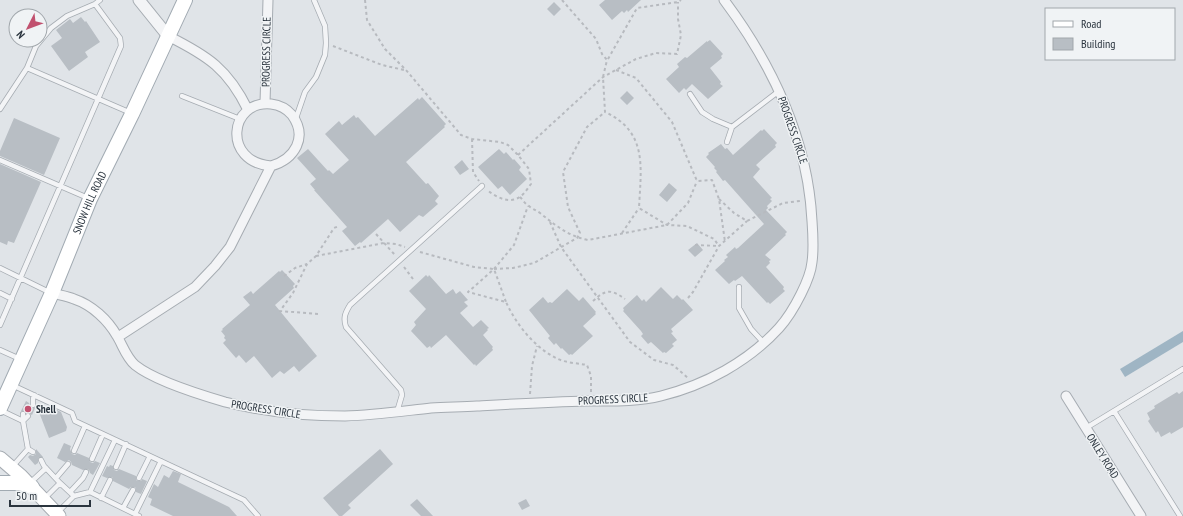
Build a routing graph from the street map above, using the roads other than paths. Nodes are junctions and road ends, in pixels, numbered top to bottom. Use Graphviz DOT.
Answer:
graph roads {
  1 [pos="100,0"];
  2 [pos="139,0"];
  3 [pos="185,0"];
  4 [pos="268,0"];
  5 [pos="314,0"];
  6 [pos="724,0"];
  7 [pos="95,4"];
  8 [pos="168,36"];
  9 [pos="27,68"];
  10 [pos="779,91"];
  11 [pos="690,94"];
  12 [pos="182,96"];
  13 [pos="98,99"];
  14 [pos="265,103"];
  15 [pos="0,110"];
  16 [pos="248,110"];
  17 [pos="132,114"];
  18 [pos="240,119"];
  19 [pos="296,121"];
  20 [pos="732,127"];
  21 [pos="727,142"];
  22 [pos="0,160"];
  23 [pos="271,166"];
  24 [pos="60,186"];
  25 [pos="482,186"];
  26 [pos="90,199"];
  27 [pos="0,268"];
  28 [pos="21,278"];
  29 [pos="739,287"];
  30 [pos="0,293"];
  31 [pos="52,293"];
  32 [pos="12,299"];
  33 [pos="0,325"];
  34 [pos="118,337"];
  35 [pos="763,342"];
  36 [pos="0,350"];
  37 [pos="22,360"];
  38 [pos="1183,369"];
  39 [pos="11,384"];
  40 [pos="1066,396"];
  41 [pos="33,397"];
  42 [pos="30,404"];
  43 [pos="0,409"];
  44 [pos="1114,411"];
  45 [pos="397,412"];
  46 [pos="26,415"];
  47 [pos="23,421"];
  48 [pos="85,426"];
  49 [pos="1086,428"];
  50 [pos="103,434"];
  51 [pos="115,440"];
  52 [pos="126,444"];
  53 [pos="74,451"];
  54 [pos="150,456"];
  55 [pos="0,458"];
  56 [pos="92,459"];
  57 [pos="161,461"];
  58 [pos="40,462"];
  59 [pos="68,464"];
  60 [pos="11,467"];
  61 [pos="45,467"];
  62 [pos="116,467"];
  63 [pos="86,472"];
  64 [pos="56,478"];
  65 [pos="139,478"];
  66 [pos="110,480"];
  67 [pos="60,482"];
  68 [pos="0,483"];
  69 [pos="31,486"];
  70 [pos="133,490"];
  71 [pos="70,492"];
  72 [pos="90,492"];
  73 [pos="74,496"];
  74 [pos="101,498"];
  75 [pos="43,499"];
  76 [pos="124,508"];
  77 [pos="58,514"];
  78 [pos="137,515"];
  79 [pos="258,516"];
  80 [pos="1141,516"];
  81 [pos="1180,516"];
  1 -- 7 [label="lane"];
  2 -- 8 [label="street"];
  3 -- 8 [label="main road, SNOW HILL ROAD"];
  4 -- 14 [label="street, PROGRESS CIRCLE"];
  5 -- 19 [label="lane"];
  6 -- 10 [label="street, PROGRESS CIRCLE"];
  7 -- 9 [label="lane"];
  7 -- 13 [label="lane"];
  8 -- 16 [label="street"];
  8 -- 17 [label="main road, SNOW HILL ROAD"];
  9 -- 13 [label="lane"];
  9 -- 15 [label="lane"];
  10 -- 20 [label="lane"];
  10 -- 35 [label="street, PROGRESS CIRCLE"];
  11 -- 20 [label="lane"];
  12 -- 18 [label="lane"];
  13 -- 17 [label="lane"];
  13 -- 24 [label="lane"];
  14 -- 16 [label="street, PROGRESS CIRCLE"];
  14 -- 19 [label="street, PROGRESS CIRCLE"];
  16 -- 18 [label="street, PROGRESS CIRCLE"];
  17 -- 26 [label="main road, SNOW HILL ROAD"];
  18 -- 23 [label="street"];
  19 -- 23 [label="street"];
  20 -- 21 [label="lane"];
  22 -- 24 [label="lane"];
  23 -- 34 [label="street"];
  24 -- 26 [label="lane"];
  24 -- 28 [label="lane"];
  25 -- 45 [label="lane"];
  26 -- 31 [label="main road, SNOW HILL ROAD"];
  27 -- 28 [label="lane"];
  28 -- 31 [label="lane"];
  28 -- 32 [label="lane"];
  29 -- 35 [label="lane"];
  30 -- 32 [label="lane"];
  31 -- 34 [label="street, PROGRESS CIRCLE"];
  31 -- 37 [label="main road, SNOW HILL ROAD"];
  32 -- 33 [label="lane"];
  34 -- 45 [label="street, PROGRESS CIRCLE"];
  35 -- 45 [label="street, PROGRESS CIRCLE"];
  36 -- 37 [label="lane"];
  37 -- 39 [label="main road, SNOW HILL ROAD"];
  38 -- 44 [label="lane"];
  39 -- 41 [label="lane"];
  39 -- 43 [label="main road, SNOW HILL ROAD"];
  40 -- 49 [label="street, ONLEY ROAD"];
  41 -- 42 [label="lane"];
  41 -- 48 [label="lane"];
  43 -- 47 [label="lane"];
  44 -- 49 [label="lane"];
  44 -- 81 [label="lane"];
  46 -- 47 [label="lane"];
  47 -- 60 [label="lane"];
  48 -- 50 [label="lane"];
  48 -- 53 [label="lane"];
  49 -- 80 [label="street, ONLEY ROAD"];
  50 -- 51 [label="lane"];
  50 -- 56 [label="lane"];
  51 -- 52 [label="lane"];
  51 -- 72 [label="lane"];
  52 -- 54 [label="lane"];
  52 -- 62 [label="lane"];
  54 -- 57 [label="lane"];
  54 -- 65 [label="lane"];
  55 -- 60 [label="main road"];
  57 -- 78 [label="lane"];
  57 -- 79 [label="lane"];
  58 -- 61 [label="lane"];
  59 -- 64 [label="lane"];
  60 -- 69 [label="main road"];
  61 -- 64 [label="lane"];
  61 -- 69 [label="lane"];
  63 -- 71 [label="lane"];
  64 -- 67 [label="lane"];
  66 -- 74 [label="lane"];
  67 -- 71 [label="lane"];
  67 -- 75 [label="lane"];
  68 -- 69 [label="main road"];
  69 -- 75 [label="main road"];
  70 -- 76 [label="lane"];
  71 -- 73 [label="lane"];
  72 -- 73 [label="lane"];
  72 -- 74 [label="lane"];
  73 -- 77 [label="lane"];
  74 -- 76 [label="lane"];
  75 -- 77 [label="main road"];
  76 -- 78 [label="lane"];
}
